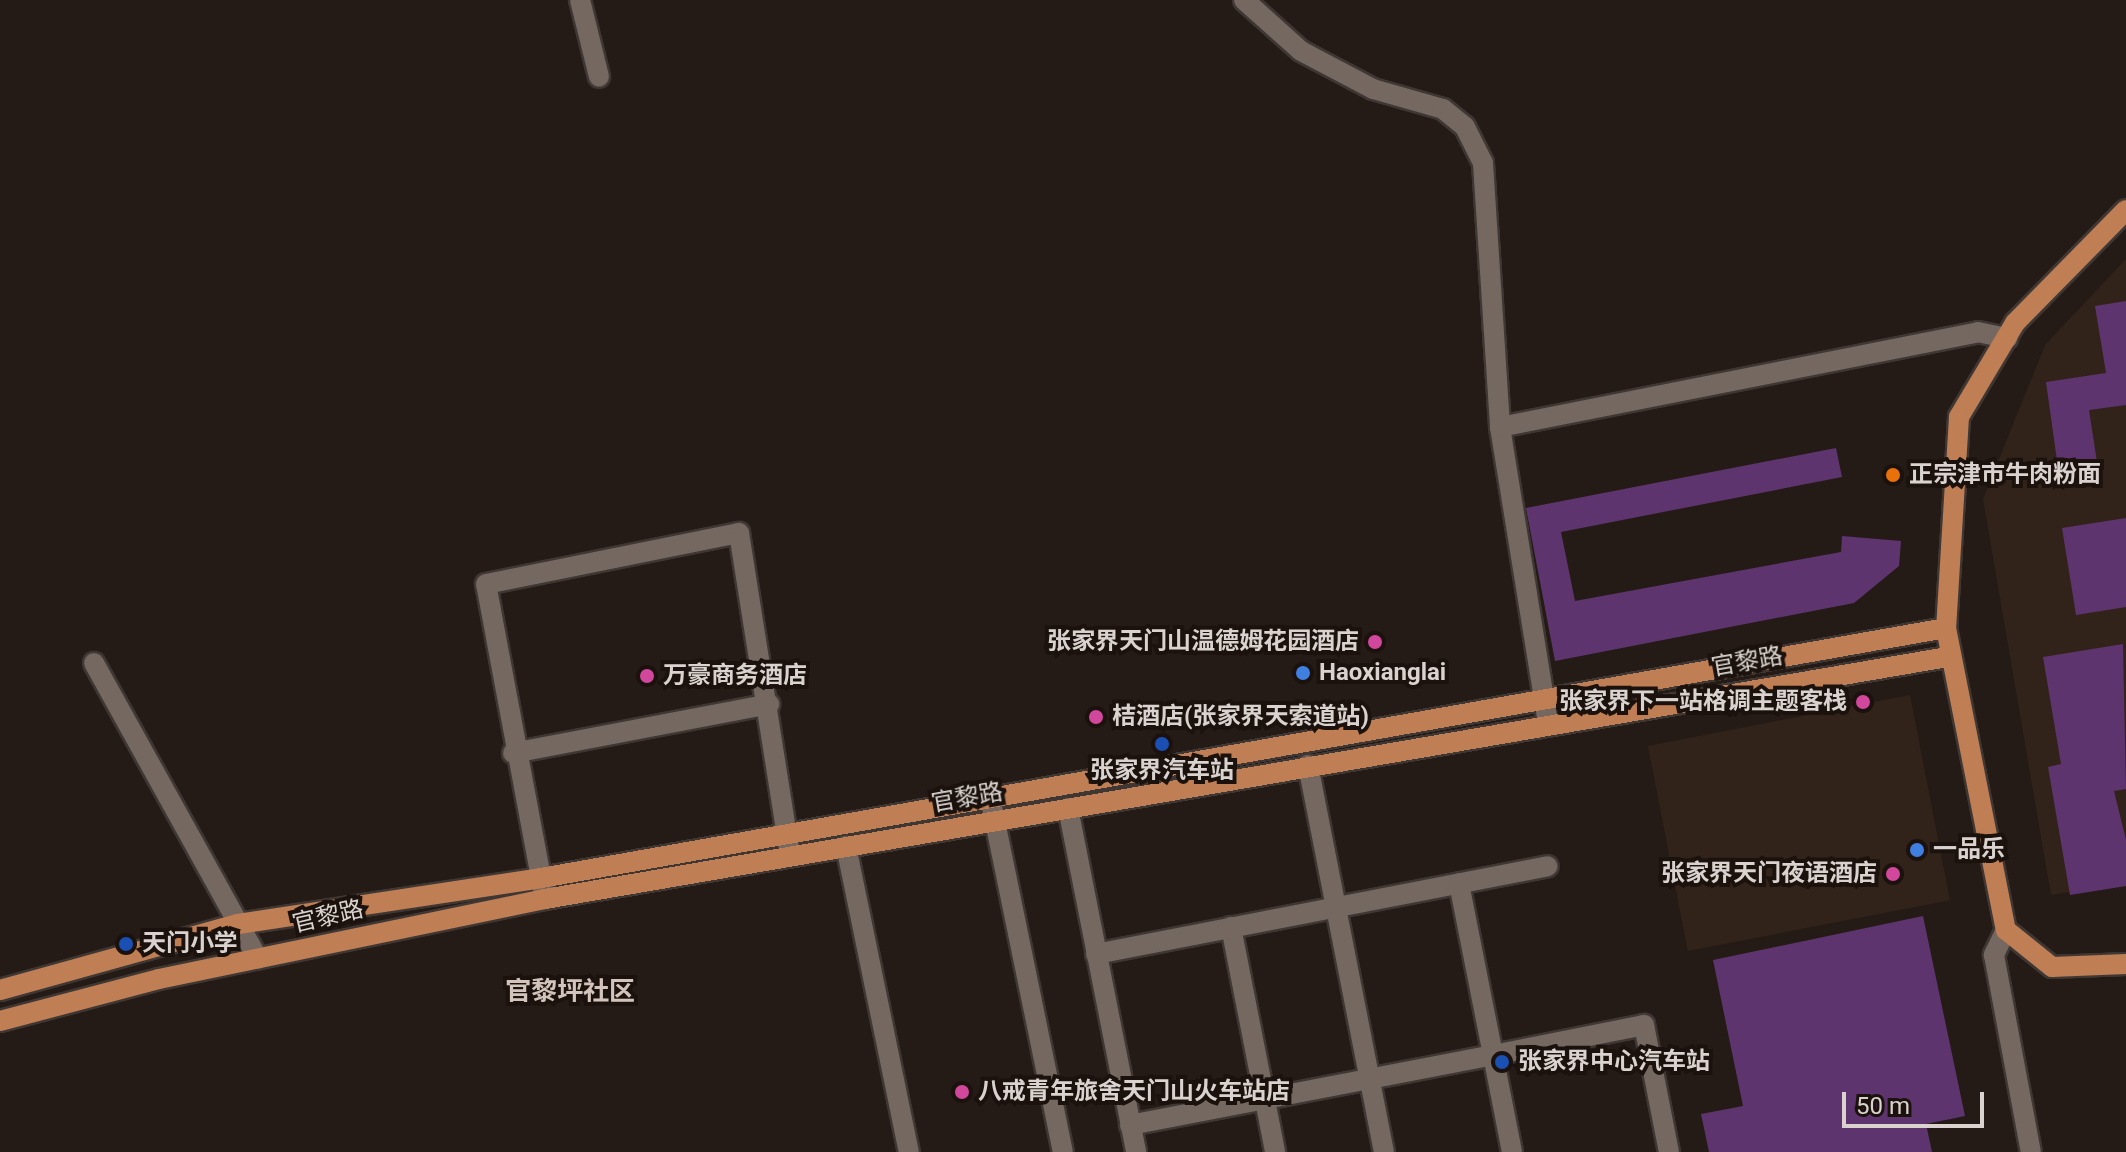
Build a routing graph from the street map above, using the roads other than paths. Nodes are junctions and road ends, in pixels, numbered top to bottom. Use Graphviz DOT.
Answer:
graph roads {
  1 [pos="580,0"];
  2 [pos="1244,0"];
  3 [pos="599,77"];
  4 [pos="2126,210"];
  5 [pos="2007,338"];
  6 [pos="1500,427"];
  7 [pos="1946,628"];
  8 [pos="1948,657"];
  9 [pos="94,663"];
  10 [pos="1545,700"];
  11 [pos="769,704"];
  12 [pos="1548,722"];
  13 [pos="513,753"];
  14 [pos="1308,765"];
  15 [pos="990,797"];
  16 [pos="1068,808"];
  17 [pos="996,820"];
  18 [pos="787,834"];
  19 [pos="846,846"];
  20 [pos="790,856"];
  21 [pos="1547,866"];
  22 [pos="541,878"];
  23 [pos="1459,883"];
  24 [pos="545,899"];
  25 [pos="1336,907"];
  26 [pos="238,924"];
  27 [pos="1231,927"];
  28 [pos="2006,930"];
  29 [pos="1096,954"];
  30 [pos="258,959"];
  31 [pos="2126,964"];
  32 [pos="0,990"];
  33 [pos="0,1021"];
  34 [pos="1493,1055"];
  35 [pos="1370,1079"];
  36 [pos="1264,1099"];
  37 [pos="1130,1125"];
  38 [pos="909,1152"];
  39 [pos="1063,1152"];
  40 [pos="1136,1152"];
  41 [pos="1275,1152"];
  42 [pos="1384,1152"];
  43 [pos="1512,1152"];
  44 [pos="1669,1152"];
  45 [pos="2031,1152"];
  1 -- 3 [label="street"];
  2 -- 6 [label="street"];
  4 -- 5 [label="main road"];
  5 -- 6 [label="street"];
  5 -- 7 [label="main road"];
  6 -- 10 [label="street"];
  7 -- 8 [label="main road"];
  7 -- 10 [label="main road, 官黎路"];
  8 -- 12 [label="main road, 官黎路"];
  8 -- 28 [label="main road"];
  9 -- 26 [label="street"];
  10 -- 12 [label="street"];
  10 -- 15 [label="main road, 官黎路"];
  11 -- 13 [label="street"];
  11 -- 13 [label="street"];
  11 -- 18 [label="street"];
  12 -- 14 [label="main road, 官黎路"];
  13 -- 22 [label="street"];
  14 -- 16 [label="main road, 官黎路"];
  14 -- 25 [label="street"];
  15 -- 17 [label="street"];
  15 -- 18 [label="main road, 官黎路"];
  16 -- 17 [label="main road, 官黎路"];
  16 -- 29 [label="street"];
  17 -- 19 [label="main road, 官黎路"];
  17 -- 39 [label="street"];
  18 -- 20 [label="street"];
  18 -- 22 [label="main road, 官黎路"];
  19 -- 20 [label="main road, 官黎路"];
  19 -- 38 [label="street"];
  20 -- 24 [label="main road, 官黎路"];
  21 -- 23 [label="street"];
  22 -- 24 [label="street"];
  22 -- 26 [label="main road, 官黎路"];
  23 -- 25 [label="street"];
  23 -- 34 [label="street"];
  24 -- 30 [label="main road, 官黎路"];
  25 -- 27 [label="street"];
  25 -- 35 [label="street"];
  26 -- 30 [label="street"];
  26 -- 32 [label="main road, 官黎路"];
  27 -- 29 [label="street"];
  27 -- 36 [label="street"];
  28 -- 31 [label="main road"];
  28 -- 45 [label="street"];
  29 -- 37 [label="street"];
  30 -- 33 [label="main road, 官黎路"];
  34 -- 35 [label="street"];
  34 -- 43 [label="street"];
  34 -- 44 [label="street"];
  35 -- 36 [label="street"];
  35 -- 42 [label="street"];
  36 -- 37 [label="street"];
  36 -- 41 [label="street"];
  37 -- 40 [label="street"];
}
